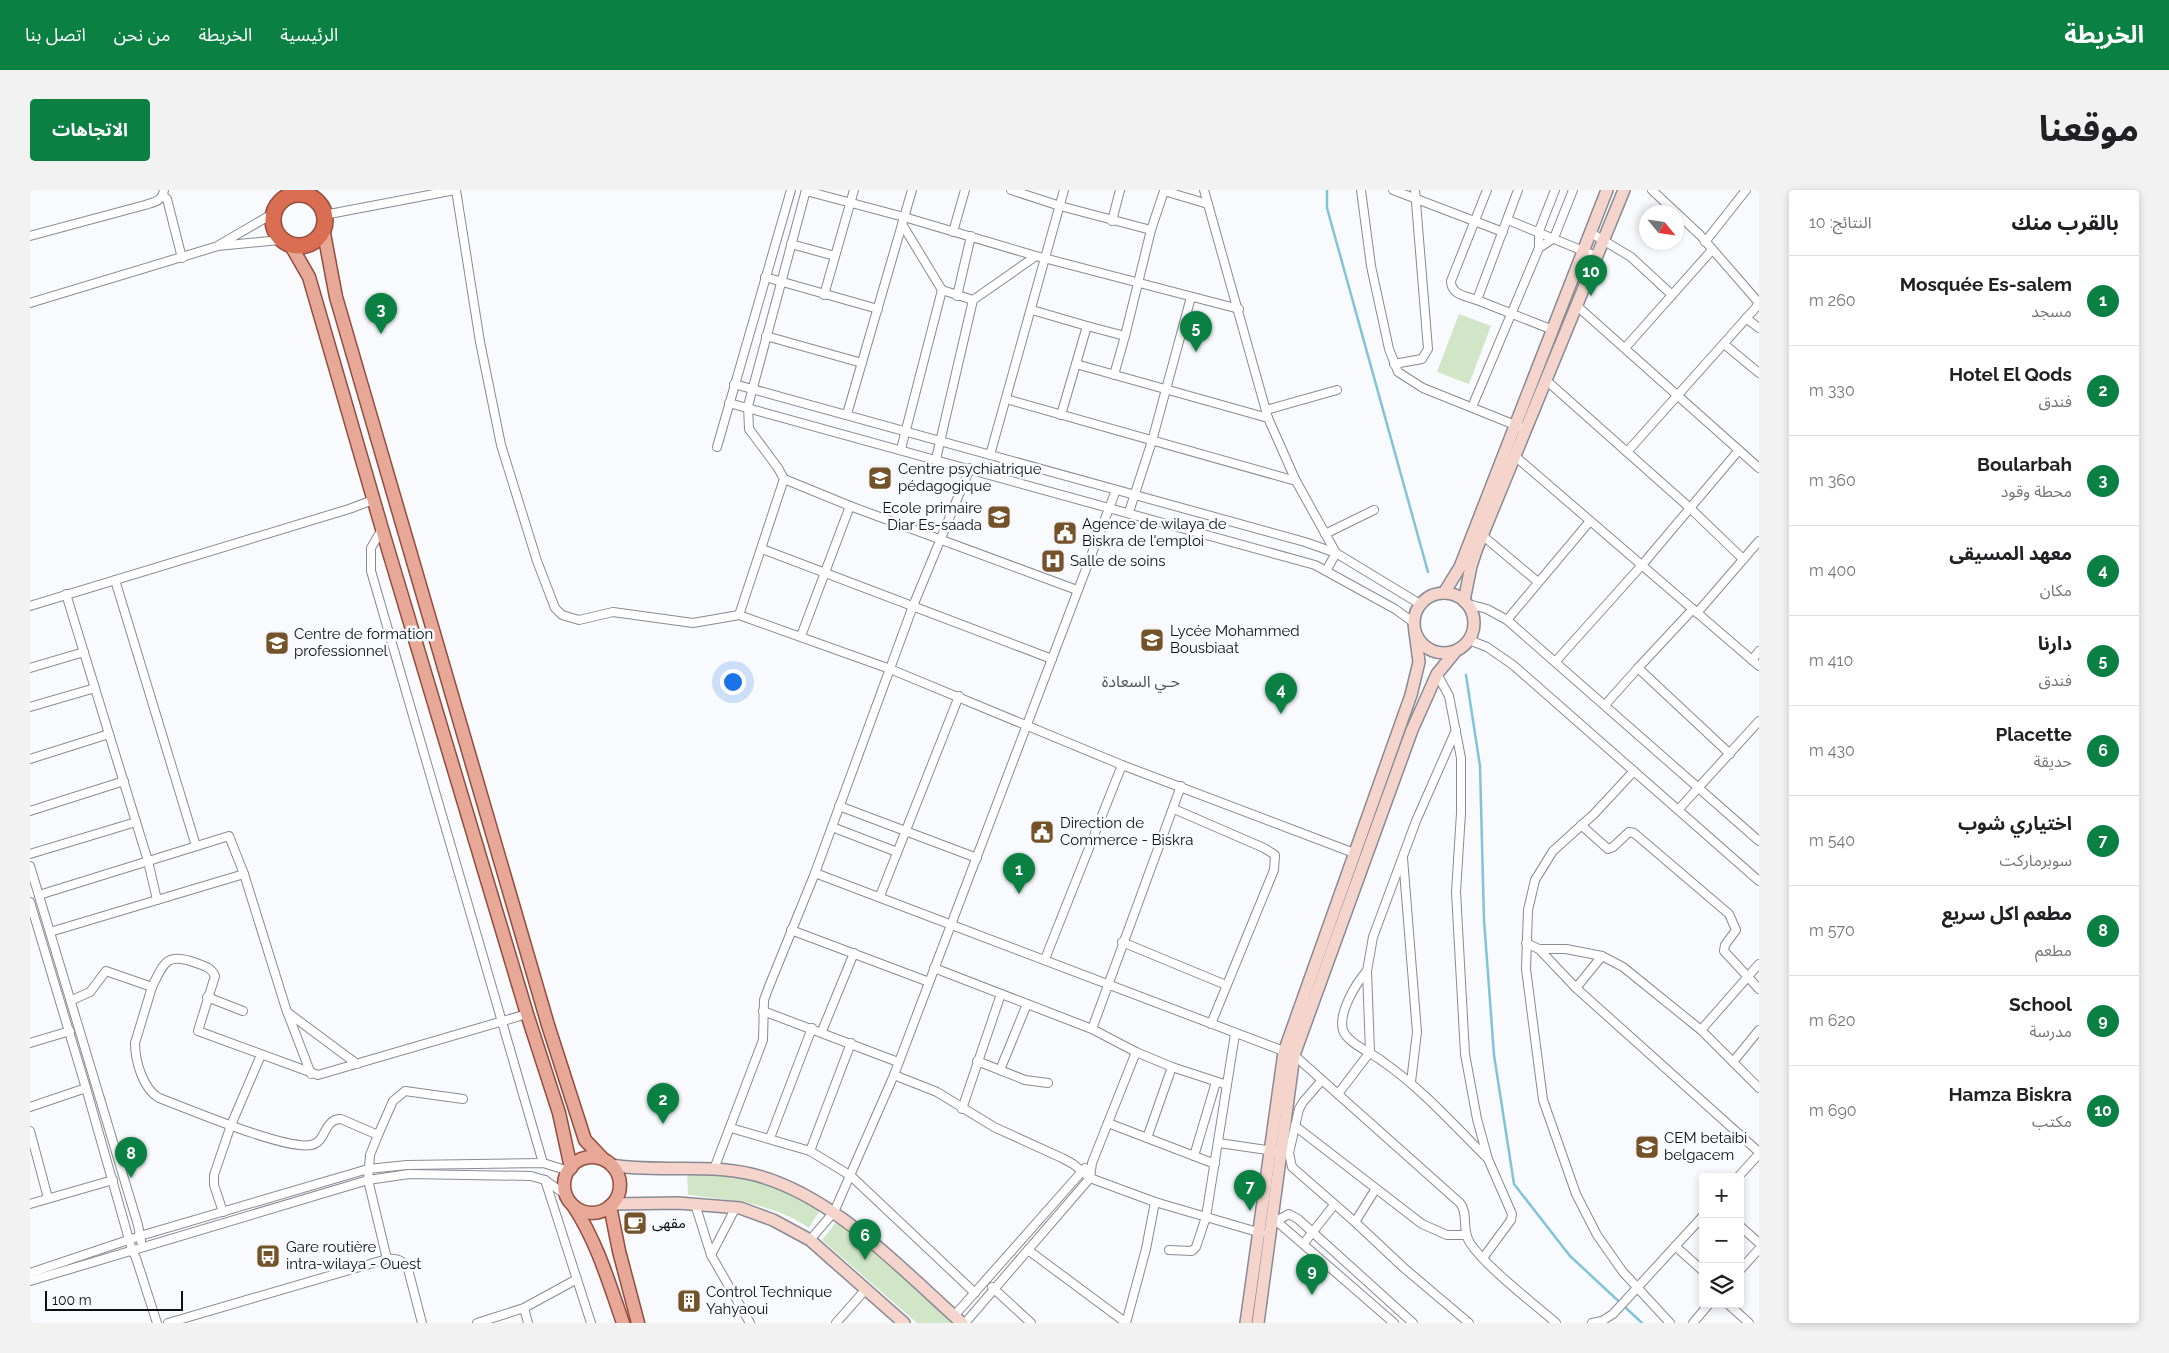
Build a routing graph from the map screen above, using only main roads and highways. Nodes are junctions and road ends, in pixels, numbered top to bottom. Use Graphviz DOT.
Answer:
graph roads {
  1 [pos="276,190"];
  2 [pos="309,193"];
  3 [pos="276,209"];
  4 [pos="323,222"];
  5 [pos="285,242"];
  6 [pos="607,1162"];
  7 [pos="570,1169"];
  8 [pos="569,1199"];
  9 [pos="611,1205"];
  10 [pos="623,1323"];
  11 [pos="638,1323"];
  1 -- 3 [label="highway"];
  2 -- 3 [label="highway"];
  2 -- 4 [label="highway"];
  3 -- 5 [label="highway"];
  4 -- 5 [label="highway"];
  4 -- 6 [label="main road"];
  5 -- 7 [label="main road"];
  6 -- 7 [label="main road"];
  6 -- 9 [label="main road"];
  7 -- 8 [label="main road"];
  8 -- 9 [label="main road"];
  8 -- 10 [label="main road"];
  9 -- 11 [label="main road"];
}
